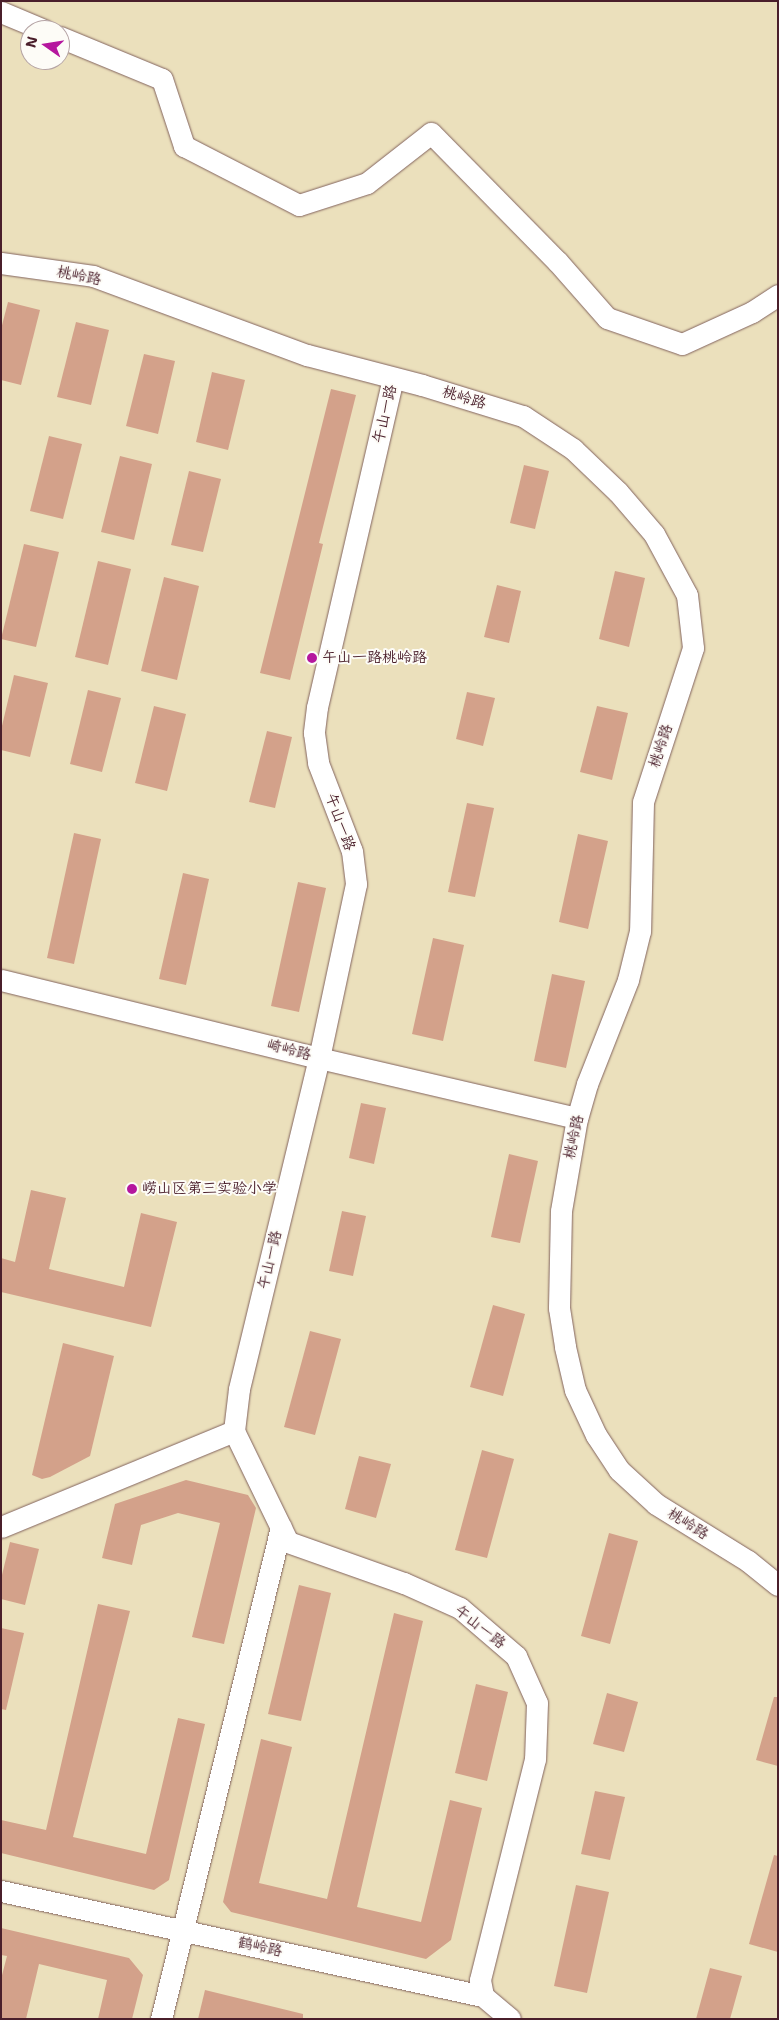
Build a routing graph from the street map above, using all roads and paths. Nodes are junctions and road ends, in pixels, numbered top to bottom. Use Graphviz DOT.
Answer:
graph roads {
  1 [pos="1,12"];
  2 [pos="20,20"];
  3 [pos="70,41"];
  4 [pos="1,263"];
  5 [pos="778,294"];
  6 [pos="393,378"];
  7 [pos="1,980"];
  8 [pos="318,1058"];
  9 [pos="577,1118"];
  10 [pos="234,1431"];
  11 [pos="1,1527"];
  12 [pos="281,1527"];
  13 [pos="778,1586"];
  14 [pos="1,1891"];
  15 [pos="183,1930"];
  16 [pos="483,1996"];
  17 [pos="162,2019"];
  18 [pos="510,2019"];
  1 -- 2 [label="street"];
  3 -- 5 [label="street"];
  4 -- 6 [label="street, 桃岭路"];
  6 -- 8 [label="street, 午山一路"];
  6 -- 9 [label="street, 桃岭路"];
  7 -- 8 [label="street, 崎岭路"];
  8 -- 9 [label="street, 崎岭路"];
  8 -- 10 [label="street, 午山一路"];
  9 -- 13 [label="street, 桃岭路"];
  10 -- 11 [label="street"];
  10 -- 12 [label="street, 午山一路"];
  12 -- 15 [label="street"];
  12 -- 16 [label="street, 午山一路"];
  14 -- 15 [label="street, 鹤岭路"];
  15 -- 16 [label="street, 鹤岭路"];
  15 -- 17 [label="street"];
  16 -- 18 [label="street, 鹤岭路"];
}
